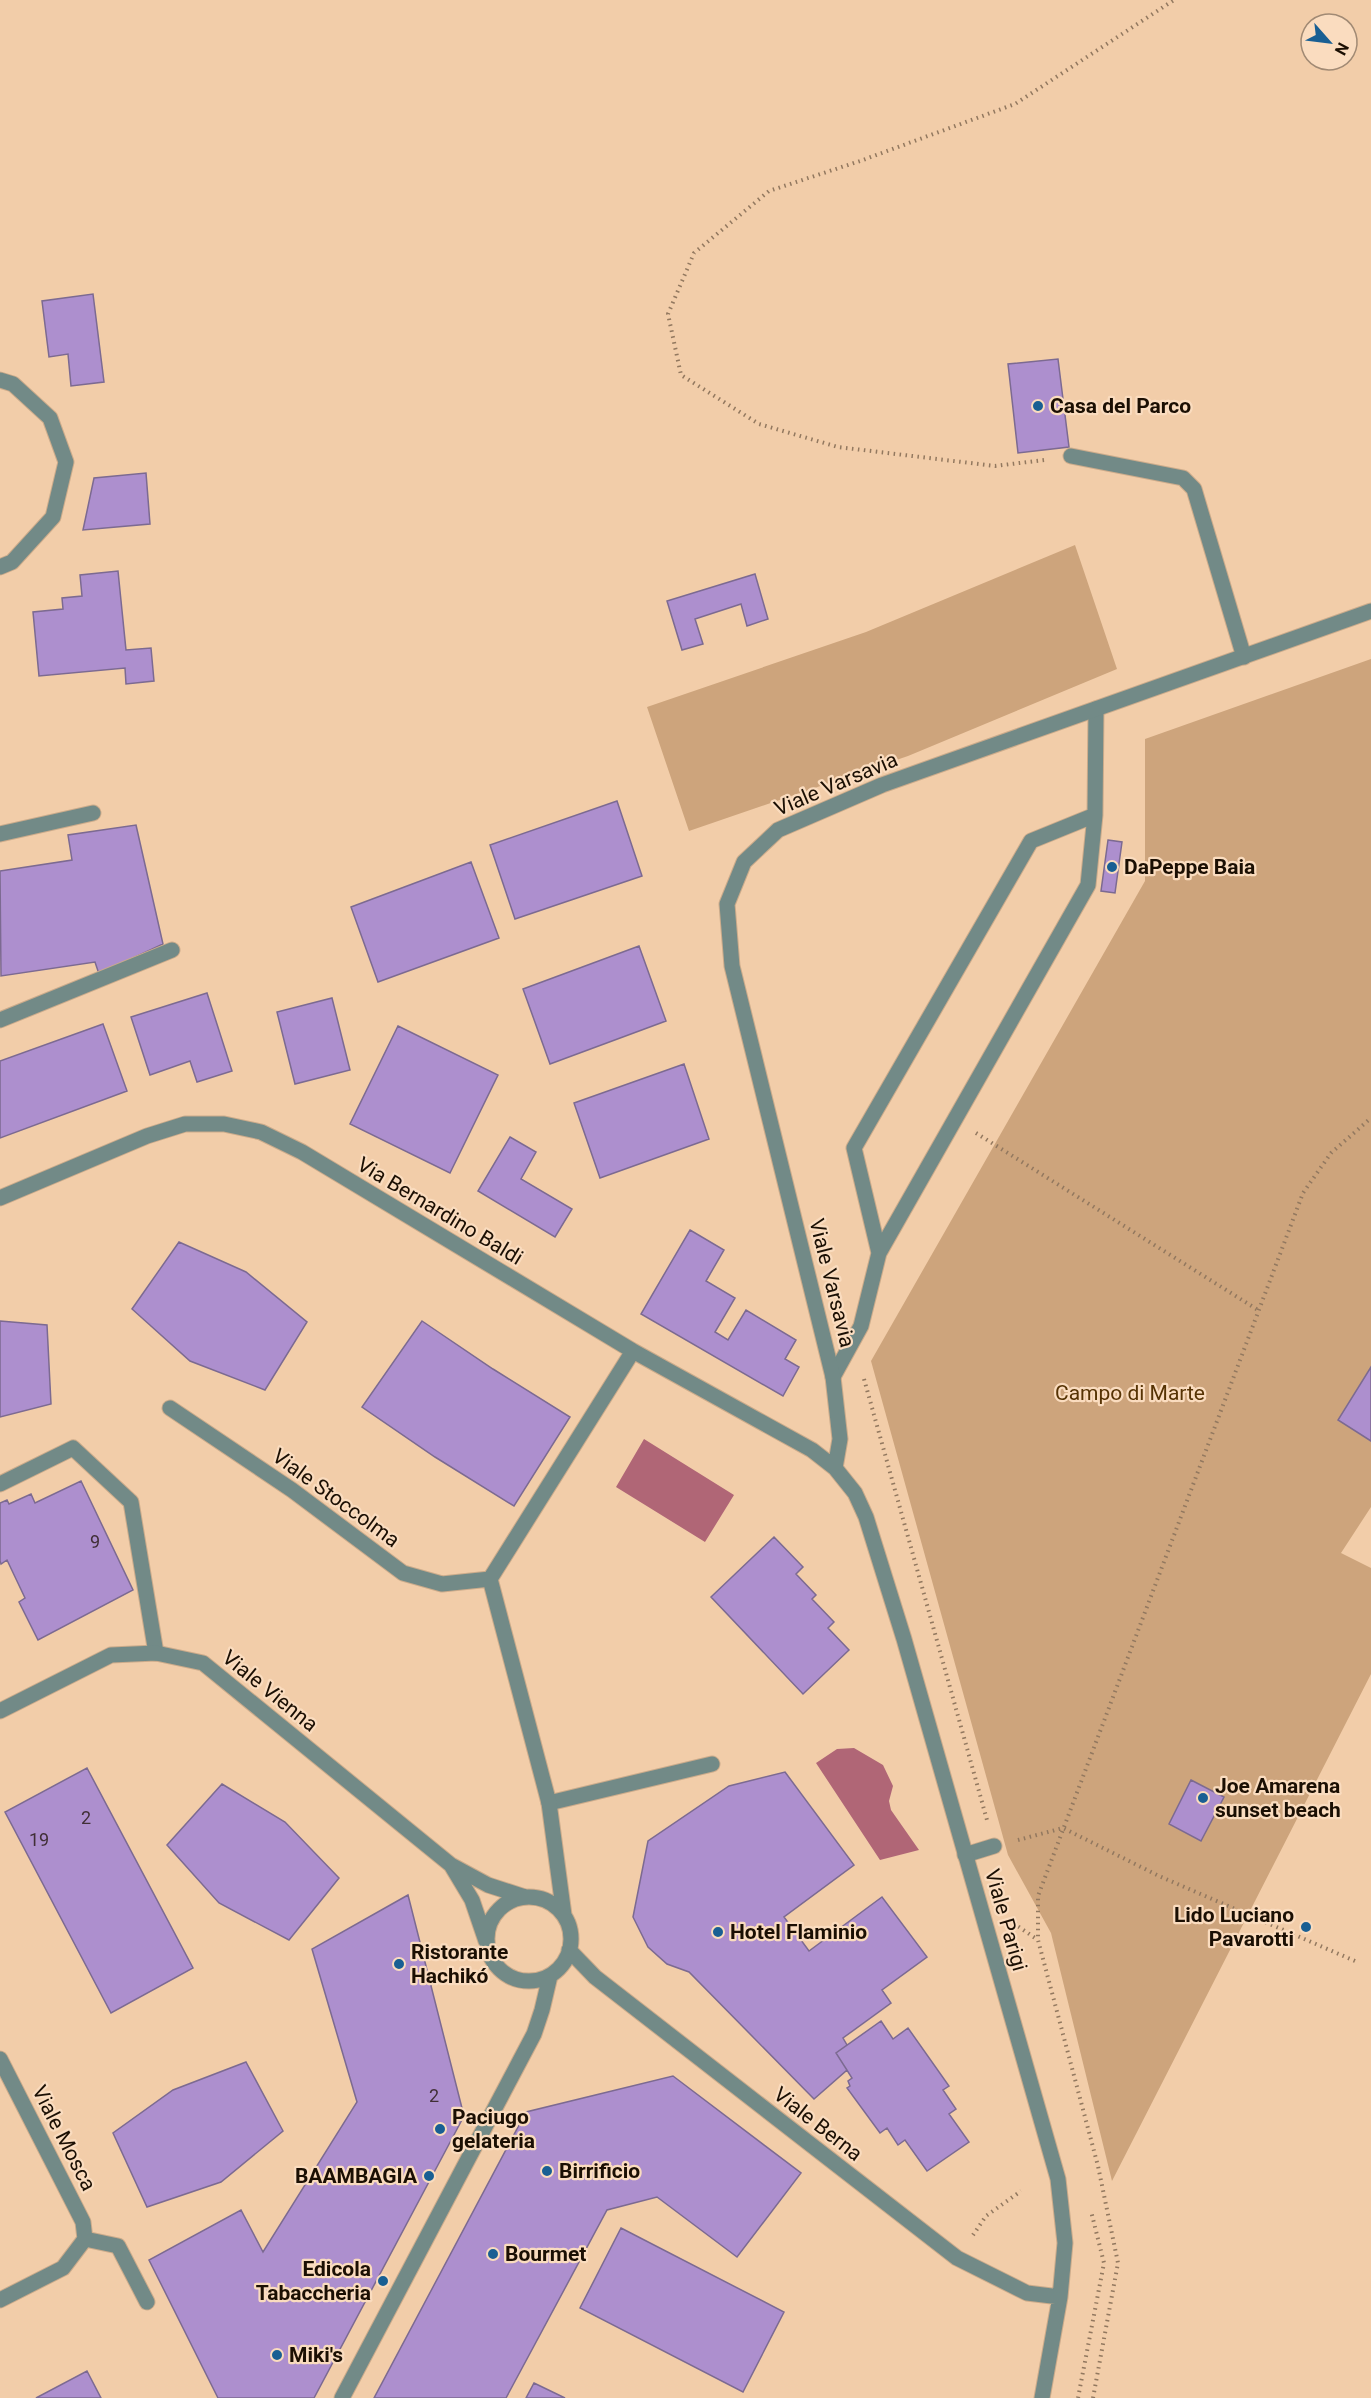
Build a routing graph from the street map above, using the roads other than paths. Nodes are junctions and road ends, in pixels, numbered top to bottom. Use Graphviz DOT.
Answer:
graph roads {
  1 [pos="0,380"];
  2 [pos="1071,456"];
  3 [pos="0,567"];
  4 [pos="1371,611"];
  5 [pos="1244,657"];
  6 [pos="1096,709"];
  7 [pos="93,813"];
  8 [pos="1095,815"];
  9 [pos="0,834"];
  10 [pos="172,950"];
  11 [pos="0,1020"];
  12 [pos="0,1198"];
  13 [pos="879,1253"];
  14 [pos="633,1352"];
  15 [pos="834,1377"];
  16 [pos="170,1408"];
  17 [pos="835,1468"];
  18 [pos="0,1484"];
  19 [pos="490,1579"];
  20 [pos="156,1653"];
  21 [pos="0,1711"];
  22 [pos="711,1764"];
  23 [pos="549,1803"];
  24 [pos="994,1846"];
  25 [pos="965,1855"];
  26 [pos="451,1865"];
  27 [pos="525,1897"];
  28 [pos="564,1915"];
  29 [pos="487,1943"];
  30 [pos="569,1950"];
  31 [pos="550,1976"];
  32 [pos="0,2059"];
  33 [pos="85,2239"];
  34 [pos="1060,2297"];
  35 [pos="0,2300"];
  36 [pos="147,2302"];
  37 [pos="342,2398"];
  38 [pos="1042,2398"];
  1 -- 3 [label="street"];
  2 -- 5 [label="street"];
  4 -- 5 [label="street, Viale Varsavia"];
  5 -- 6 [label="street, Viale Varsavia"];
  6 -- 8 [label="street"];
  6 -- 15 [label="street, Viale Varsavia"];
  7 -- 9 [label="street"];
  8 -- 13 [label="street"];
  8 -- 13 [label="street"];
  10 -- 11 [label="street"];
  12 -- 14 [label="street, Via Bernardino Baldi"];
  13 -- 15 [label="street"];
  14 -- 17 [label="street, Via Bernardino Baldi"];
  14 -- 19 [label="street"];
  15 -- 17 [label="street, Viale Varsavia"];
  16 -- 19 [label="street, Viale Stoccolma"];
  17 -- 25 [label="street, Viale Parigi"];
  18 -- 20 [label="street"];
  19 -- 23 [label="street"];
  20 -- 21 [label="street, Viale Vienna"];
  20 -- 26 [label="street, Viale Vienna"];
  22 -- 23 [label="street"];
  23 -- 28 [label="street"];
  24 -- 25 [label="street"];
  25 -- 34 [label="street, Viale Parigi"];
  26 -- 27 [label="street"];
  26 -- 29 [label="street"];
  27 -- 28 [label="street"];
  27 -- 29 [label="street"];
  28 -- 30 [label="street"];
  29 -- 31 [label="street"];
  30 -- 31 [label="street"];
  30 -- 34 [label="street, Viale Berna"];
  31 -- 37 [label="street"];
  32 -- 33 [label="street, Viale Mosca"];
  33 -- 35 [label="street"];
  33 -- 36 [label="street"];
  34 -- 38 [label="street, Viale Parigi"];
}
